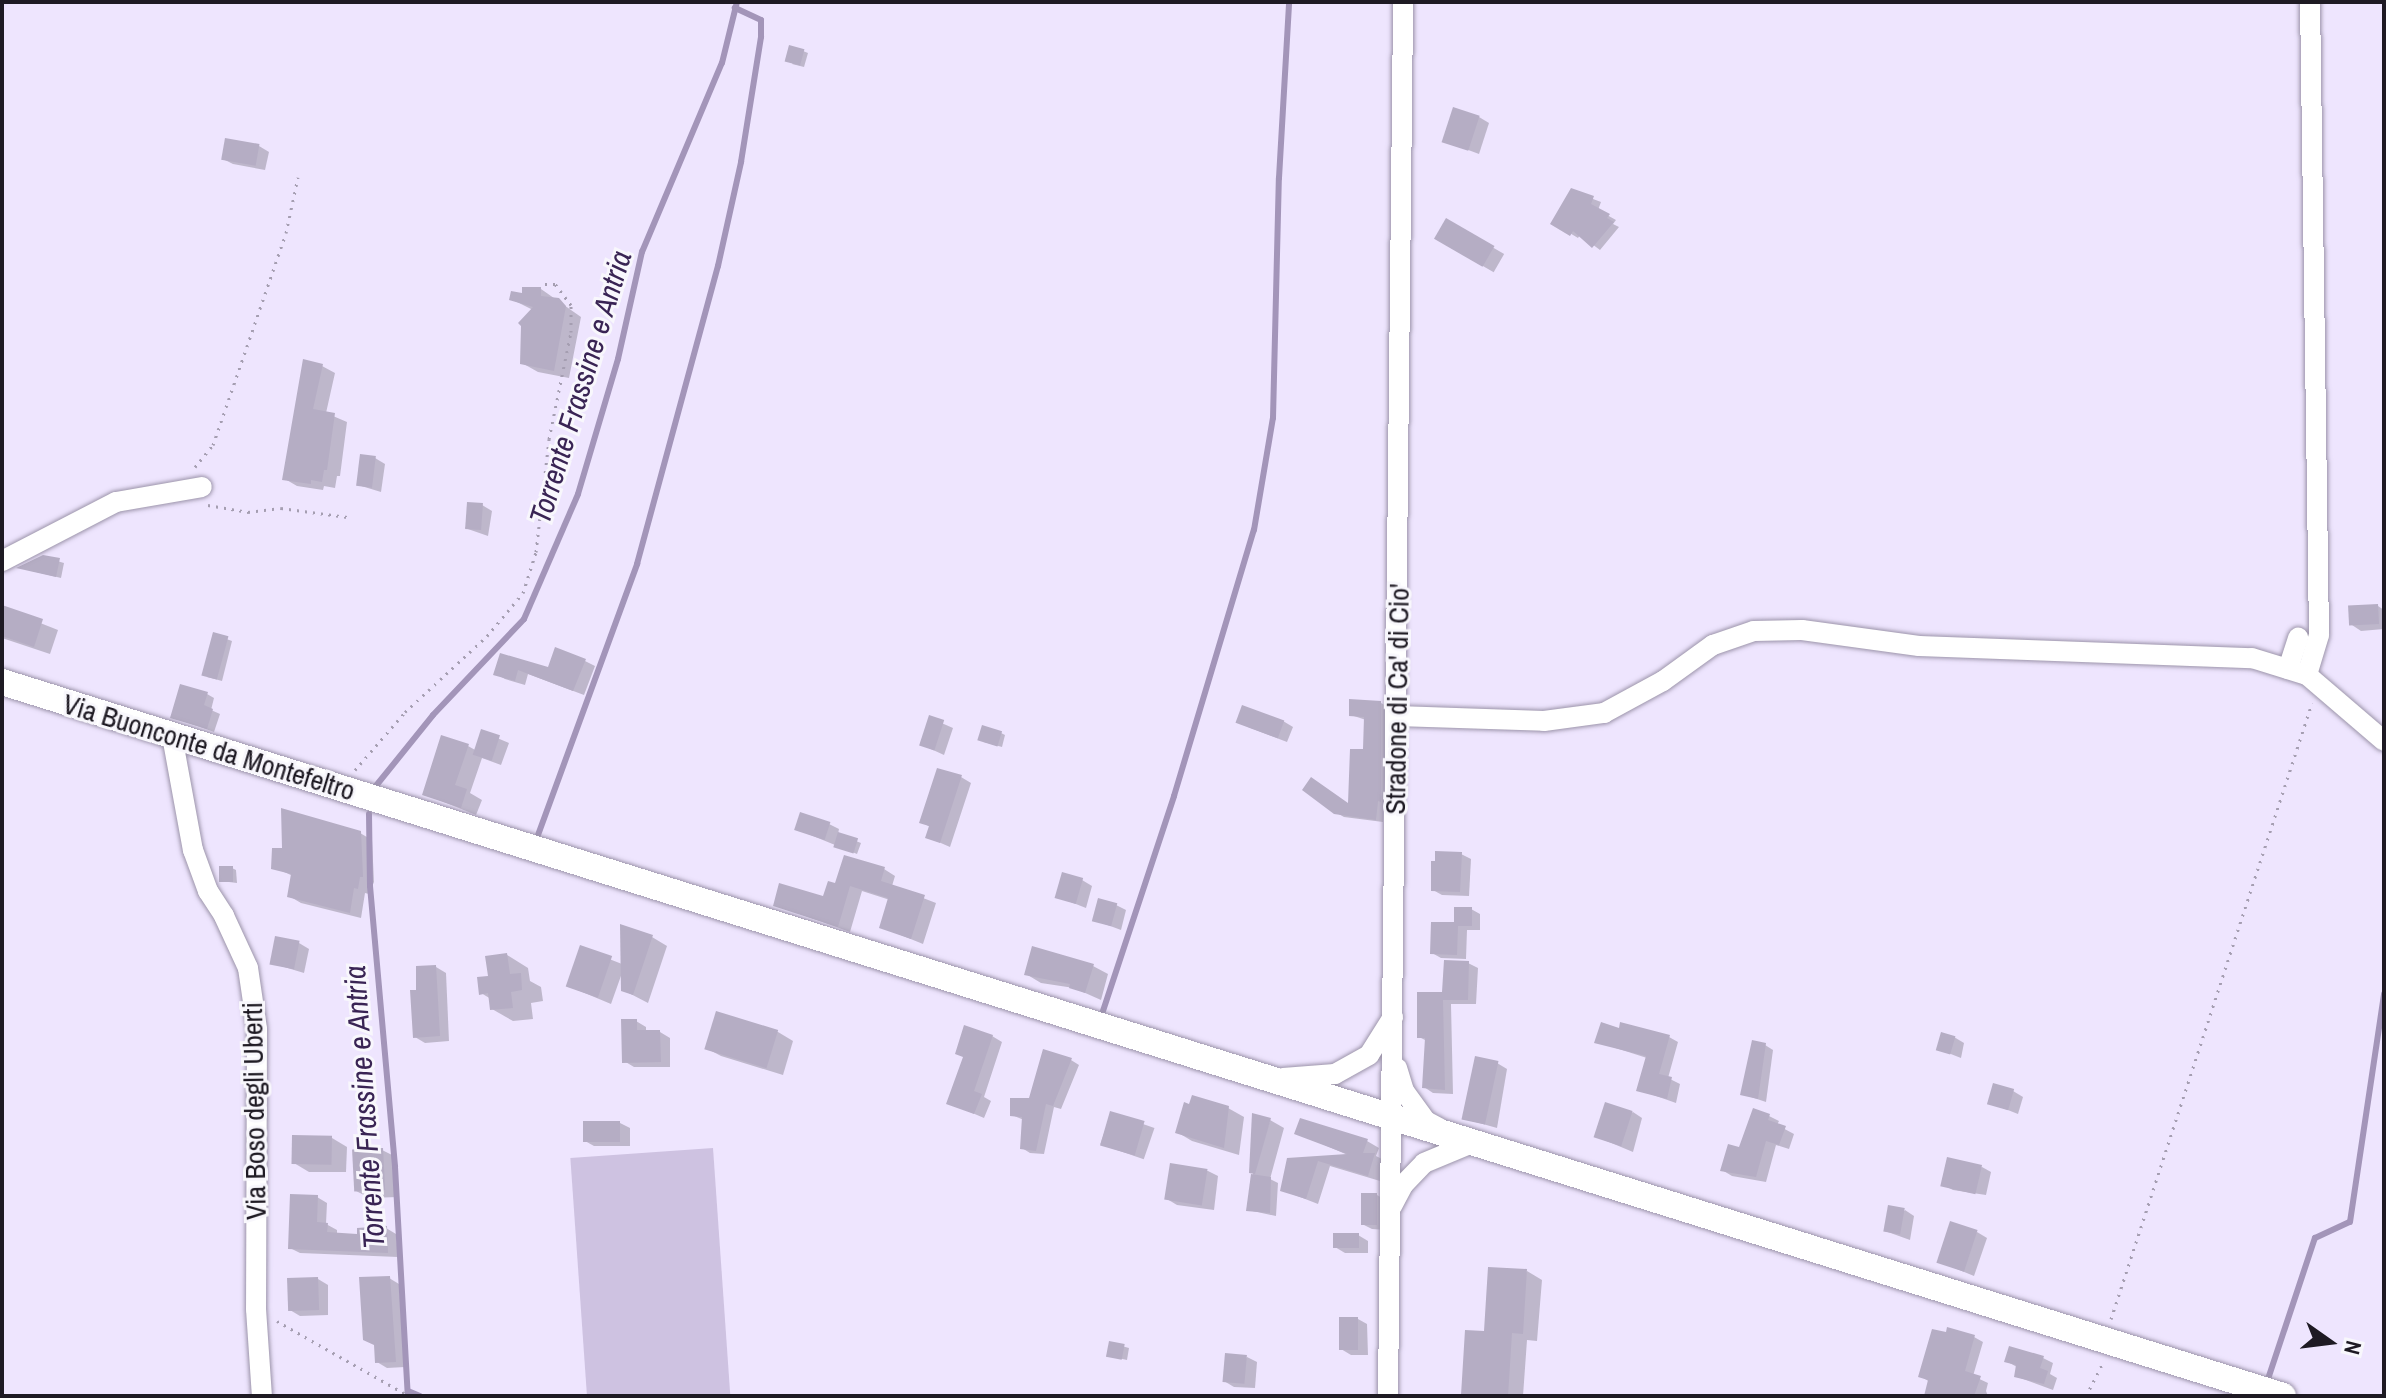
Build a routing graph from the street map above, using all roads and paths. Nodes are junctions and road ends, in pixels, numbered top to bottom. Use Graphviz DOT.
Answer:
graph roads {
  1 [pos="1403,2"];
  2 [pos="2310,2"];
  3 [pos="298,177"];
  4 [pos="545,284"];
  5 [pos="175,492"];
  6 [pos="205,496"];
  7 [pos="347,517"];
  8 [pos="2,561"];
  9 [pos="2298,638"];
  10 [pos="2304,676"];
  11 [pos="2,682"];
  12 [pos="1397,716"];
  13 [pos="172,736"];
  14 [pos="2384,741"];
  15 [pos="339,788"];
  16 [pos="1393,1017"];
  17 [pos="1393,1046"];
  18 [pos="1258,1077"];
  19 [pos="1392,1118"];
  20 [pos="1464,1141"];
  21 [pos="1391,1210"];
  22 [pos="256,1309"];
  23 [pos="2107,1343"];
  24 [pos="262,1396"];
  25 [pos="409,1396"];
  26 [pos="1388,1396"];
  27 [pos="2086,1396"];
  28 [pos="2283,1396"];
  1 -- 12 [label="street, Stradone di Ca' di Cio'"];
  2 -- 10 [label="street"];
  3 -- 5 [label="path"];
  4 -- 15 [label="path"];
  5 -- 6 [label="street"];
  5 -- 8 [label="street"];
  6 -- 7 [label="path"];
  9 -- 10 [label="street"];
  10 -- 12 [label="street"];
  10 -- 14 [label="street"];
  10 -- 23 [label="path"];
  11 -- 13 [label="street, Via Buonconte da Montefeltro"];
  12 -- 16 [label="street, Stradone di Ca' di Cio'"];
  13 -- 15 [label="street, Via Buonconte da Montefeltro"];
  13 -- 22 [label="street, Via Boso degli Uberti"];
  15 -- 18 [label="street, Via Buonconte da Montefeltro"];
  16 -- 17 [label="street, Stradone di Ca' di Cio'"];
  16 -- 18 [label="street"];
  17 -- 19 [label="street, Stradone di Ca' di Cio'"];
  17 -- 20 [label="street"];
  18 -- 19 [label="street, Via Buonconte da Montefeltro"];
  19 -- 20 [label="street, Via Buonconte da Montefeltro"];
  19 -- 21 [label="street, Stradone di Ca' di Cio'"];
  20 -- 21 [label="street"];
  20 -- 23 [label="street, Via Buonconte da Montefeltro"];
  21 -- 26 [label="street, Stradone di Ca' di Cio'"];
  22 -- 24 [label="street, Via Boso degli Uberti"];
  22 -- 25 [label="path"];
  23 -- 27 [label="path"];
  23 -- 28 [label="street, Via Buonconte da Montefeltro"];
}
